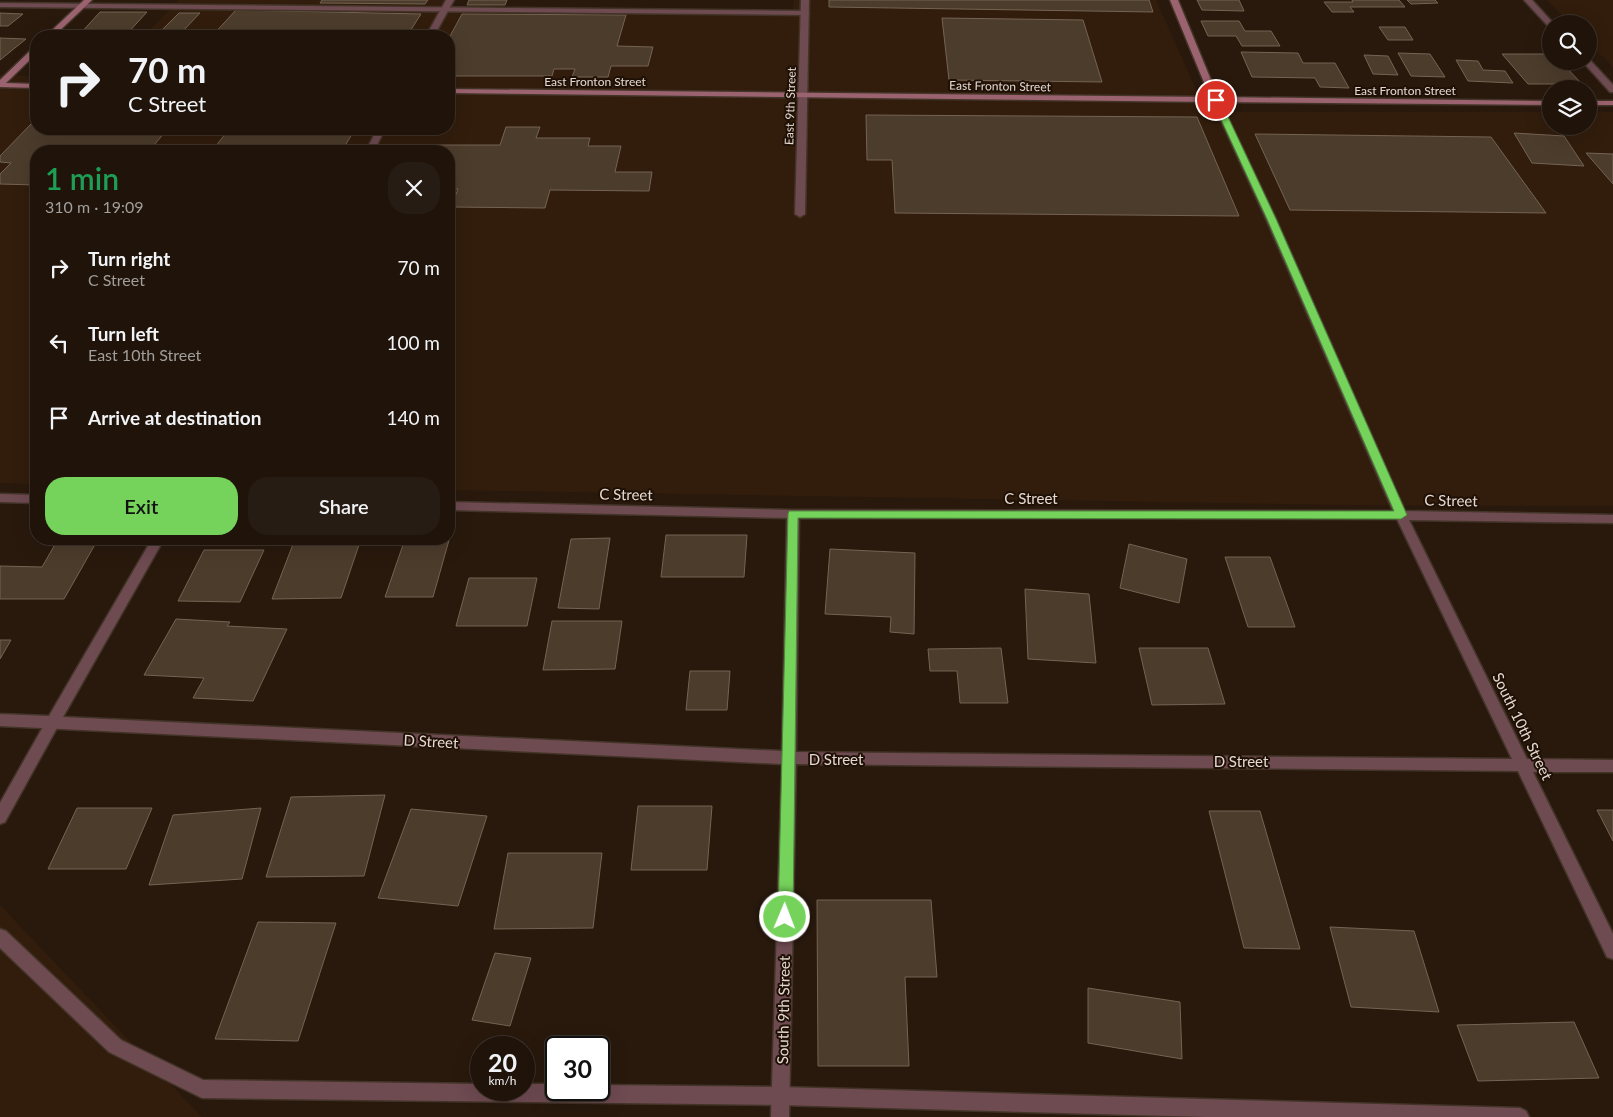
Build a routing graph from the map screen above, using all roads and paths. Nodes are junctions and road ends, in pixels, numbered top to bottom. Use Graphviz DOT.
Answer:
graph roads {
  1 [pos="450,0"];
  2 [pos="805,0"];
  3 [pos="1174,0"];
  4 [pos="1528,0"];
  5 [pos="85,3"];
  6 [pos="0,5"];
  7 [pos="445,9"];
  8 [pos="805,13"];
  9 [pos="1542,15"];
  10 [pos="56,30"];
  11 [pos="433,30"];
  12 [pos="30,56"];
  13 [pos="1594,70"];
  14 [pos="0,85"];
  15 [pos="30,86"];
  16 [pos="1613,90"];
  17 [pos="455,91"];
  18 [pos="804,94"];
  19 [pos="1216,100"];
  20 [pos="1542,103"];
  21 [pos="1597,103"];
  22 [pos="1613,103"];
  23 [pos="800,214"];
  24 [pos="0,498"];
  25 [pos="30,499"];
  26 [pos="455,506"];
  27 [pos="793,514"];
  28 [pos="1401,515"];
  29 [pos="1613,519"];
  30 [pos="155,545"];
  31 [pos="0,720"];
  32 [pos="53,722"];
  33 [pos="789,758"];
  34 [pos="1523,764"];
  35 [pos="1613,766"];
  36 [pos="0,817"];
  37 [pos="0,937"];
  38 [pos="1613,951"];
  39 [pos="781,1096"];
  40 [pos="780,1117"];
  41 [pos="1520,1117"];
  1 -- 7 [label="street"];
  2 -- 8 [label="street, East 9th Street"];
  3 -- 19 [label="main road"];
  4 -- 9 [label="street"];
  5 -- 6 [label="street"];
  5 -- 7 [label="street"];
  5 -- 10 [label="main road"];
  7 -- 8 [label="street"];
  7 -- 11 [label="street"];
  8 -- 18 [label="street, East 9th Street"];
  12 -- 14 [label="main road"];
  13 -- 16 [label="street"];
  14 -- 15 [label="main road"];
  17 -- 18 [label="main road, East Fronton Street"];
  18 -- 19 [label="main road, East Fronton Street"];
  18 -- 23 [label="street, East 9th Street"];
  19 -- 20 [label="main road, East Fronton Street"];
  19 -- 28 [label="street, South 10th Street"];
  21 -- 22 [label="main road"];
  24 -- 25 [label="street"];
  26 -- 27 [label="street, C Street"];
  27 -- 28 [label="street, C Street"];
  27 -- 33 [label="street, South 9th Street"];
  28 -- 29 [label="street, C Street"];
  28 -- 34 [label="street, South 10th Street"];
  30 -- 32 [label="street"];
  31 -- 32 [label="street, D Street"];
  32 -- 33 [label="street, D Street"];
  32 -- 36 [label="street"];
  33 -- 34 [label="street, D Street"];
  33 -- 39 [label="street, South 9th Street"];
  34 -- 35 [label="street, D Street"];
  34 -- 38 [label="street, South 10th Street"];
  37 -- 39 [label="street"];
  39 -- 40 [label="street, South 9th Street"];
  39 -- 41 [label="street"];
}
